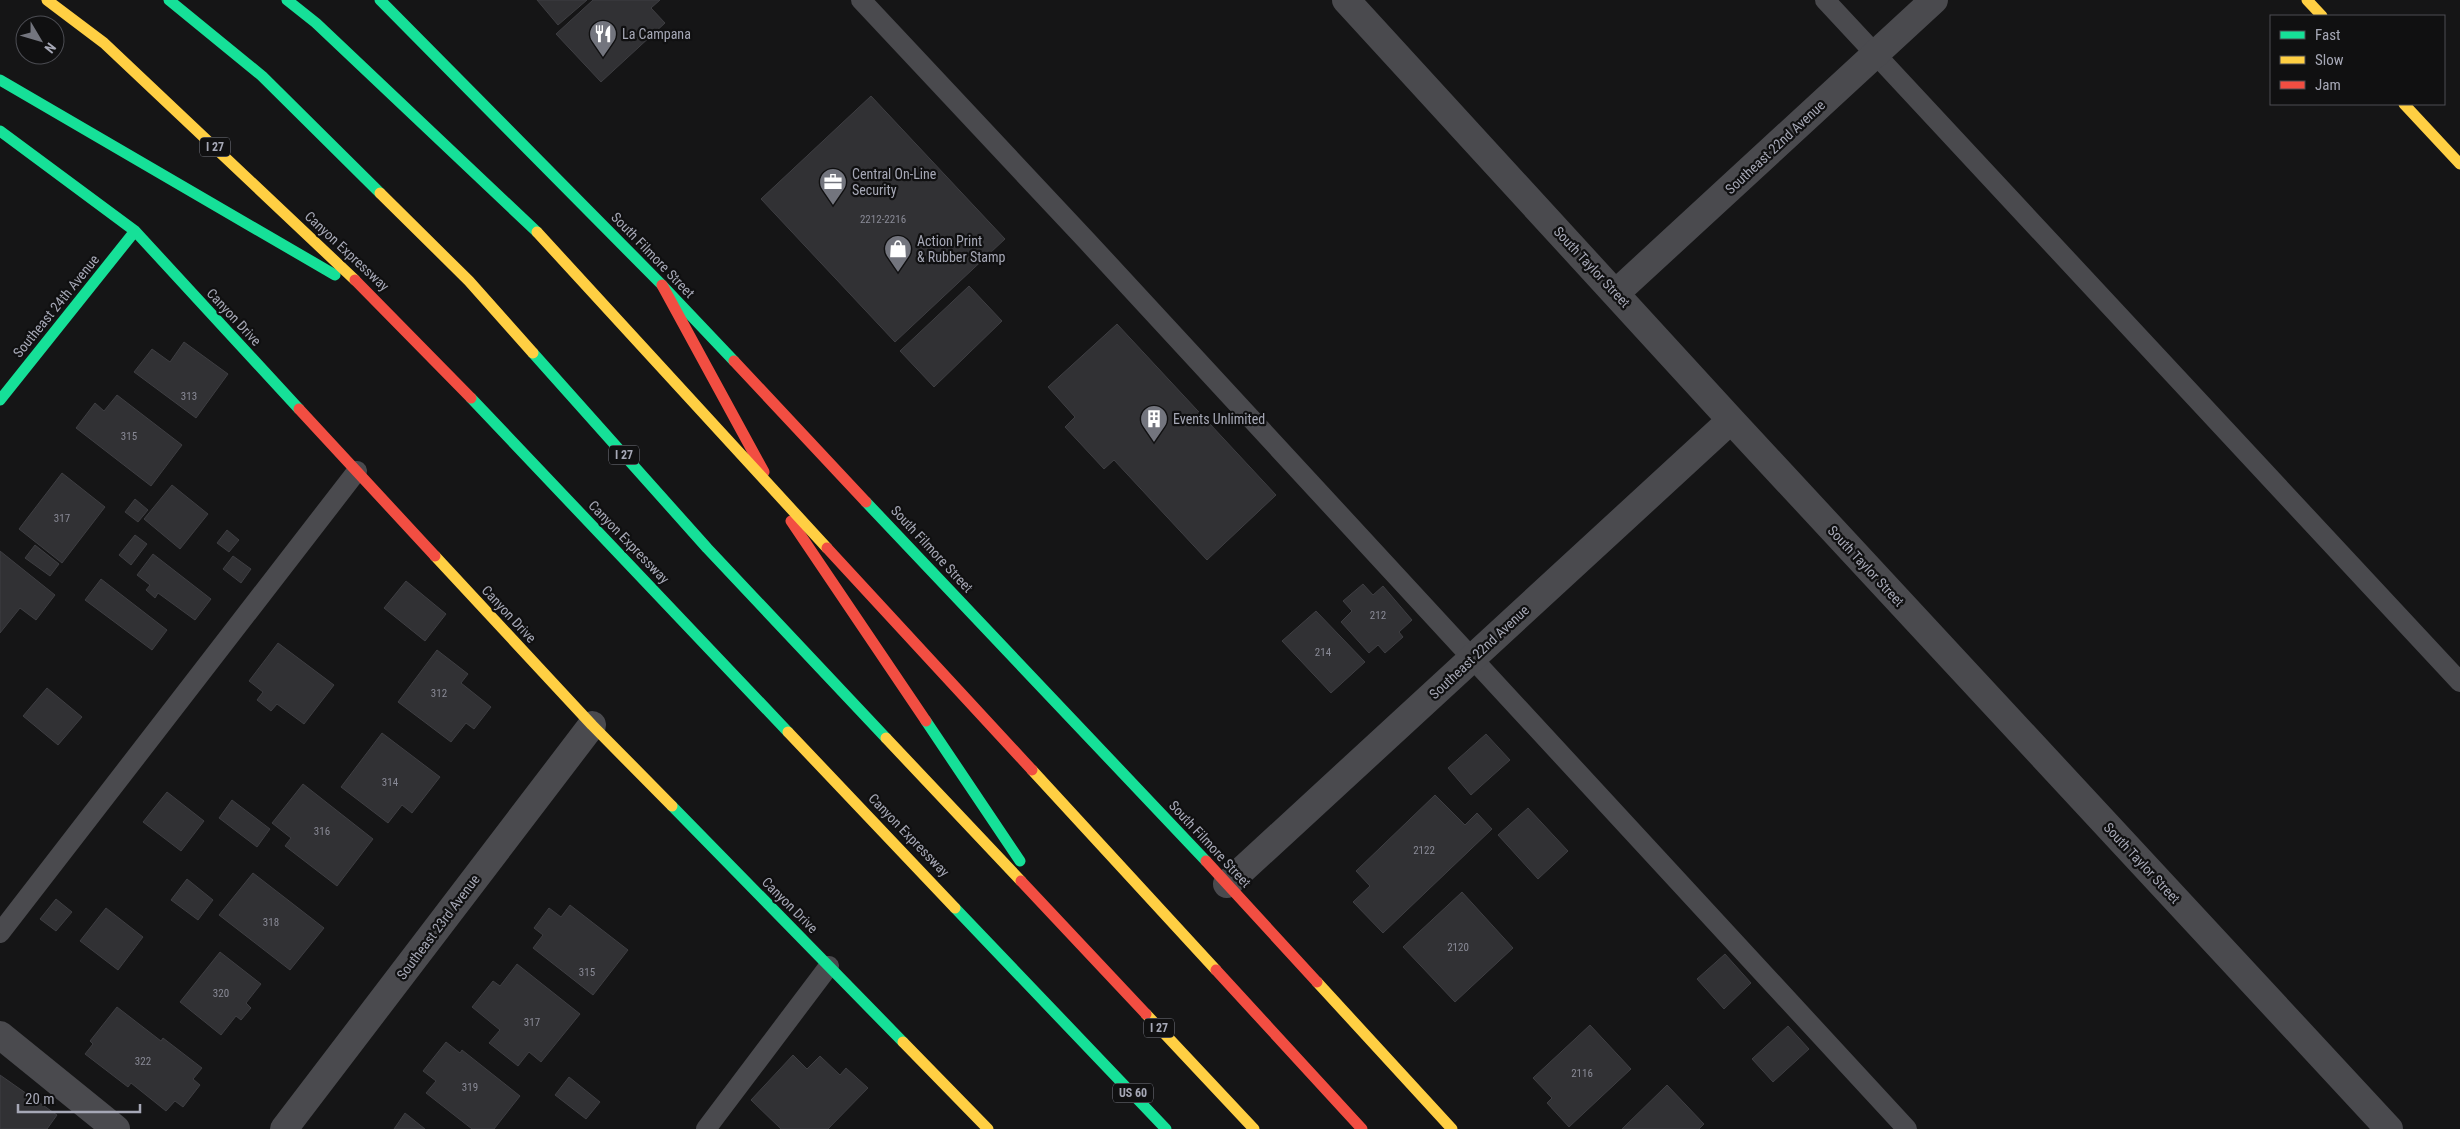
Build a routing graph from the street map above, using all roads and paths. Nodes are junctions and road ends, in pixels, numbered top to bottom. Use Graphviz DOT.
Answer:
graph roads {
  1 [pos="47,0"];
  2 [pos="169,0"];
  3 [pos="287,0"];
  4 [pos="380,0"];
  5 [pos="861,0"];
  6 [pos="1346,0"];
  7 [pos="1825,0"];
  8 [pos="1934,0"];
  9 [pos="2307,0"];
  10 [pos="2321,15"];
  11 [pos="1875,54"];
  12 [pos="0,80"];
  13 [pos="2405,105"];
  14 [pos="0,130"];
  15 [pos="2460,164"];
  16 [pos="135,232"];
  17 [pos="662,285"];
  18 [pos="1616,293"];
  19 [pos="377,300"];
  20 [pos="0,400"];
  21 [pos="1732,420"];
  22 [pos="357,471"];
  23 [pos="1473,658"];
  24 [pos="2460,682"];
  25 [pos="592,725"];
  26 [pos="1227,884"];
  27 [pos="1064,926"];
  28 [pos="0,934"];
  29 [pos="829,966"];
  30 [pos="0,1036"];
  31 [pos="1100,1057"];
  32 [pos="116,1129"];
  33 [pos="284,1129"];
  34 [pos="706,1129"];
  35 [pos="988,1129"];
  36 [pos="1151,1129"];
  37 [pos="1166,1129"];
  38 [pos="1254,1129"];
  39 [pos="1362,1129"];
  40 [pos="1452,1129"];
  41 [pos="1907,1129"];
  42 [pos="2388,1129"];
  1 -- 19 [label="main road, Canyon Expressway / I 27"];
  2 -- 27 [label="main road, I 27"];
  3 -- 39 [label="main road, bridge"];
  4 -- 17 [label="main road, South Filmore Street"];
  5 -- 23 [label="lane"];
  6 -- 18 [label="street, South Taylor Street"];
  7 -- 11 [label="lane"];
  8 -- 11 [label="street, Southeast 22nd Avenue"];
  9 -- 10 [label="main road"];
  11 -- 18 [label="street, Southeast 22nd Avenue"];
  11 -- 24 [label="lane"];
  12 -- 19 [label="main road"];
  13 -- 15 [label="main road"];
  14 -- 16 [label="main road, Canyon Drive"];
  16 -- 20 [label="main road, Southeast 24th Avenue"];
  16 -- 22 [label="main road, Canyon Drive"];
  17 -- 26 [label="main road, South Filmore Street"];
  17 -- 27 [label="main road"];
  18 -- 21 [label="street, South Taylor Street"];
  19 -- 31 [label="main road, Canyon Expressway / I 27"];
  21 -- 23 [label="street, Southeast 22nd Avenue"];
  21 -- 42 [label="street, South Taylor Street"];
  22 -- 25 [label="main road, Canyon Drive"];
  22 -- 28 [label="lane"];
  23 -- 26 [label="street, Southeast 22nd Avenue"];
  23 -- 41 [label="lane"];
  25 -- 29 [label="main road, Canyon Drive"];
  25 -- 33 [label="street, Southeast 23rd Avenue"];
  26 -- 40 [label="main road, South Filmore Street"];
  27 -- 38 [label="main road, I 27"];
  29 -- 34 [label="lane"];
  29 -- 35 [label="main road, Canyon Drive"];
  30 -- 32 [label="street"];
  31 -- 36 [label="main road"];
  31 -- 37 [label="main road, Canyon Expressway / US 60"];
}
